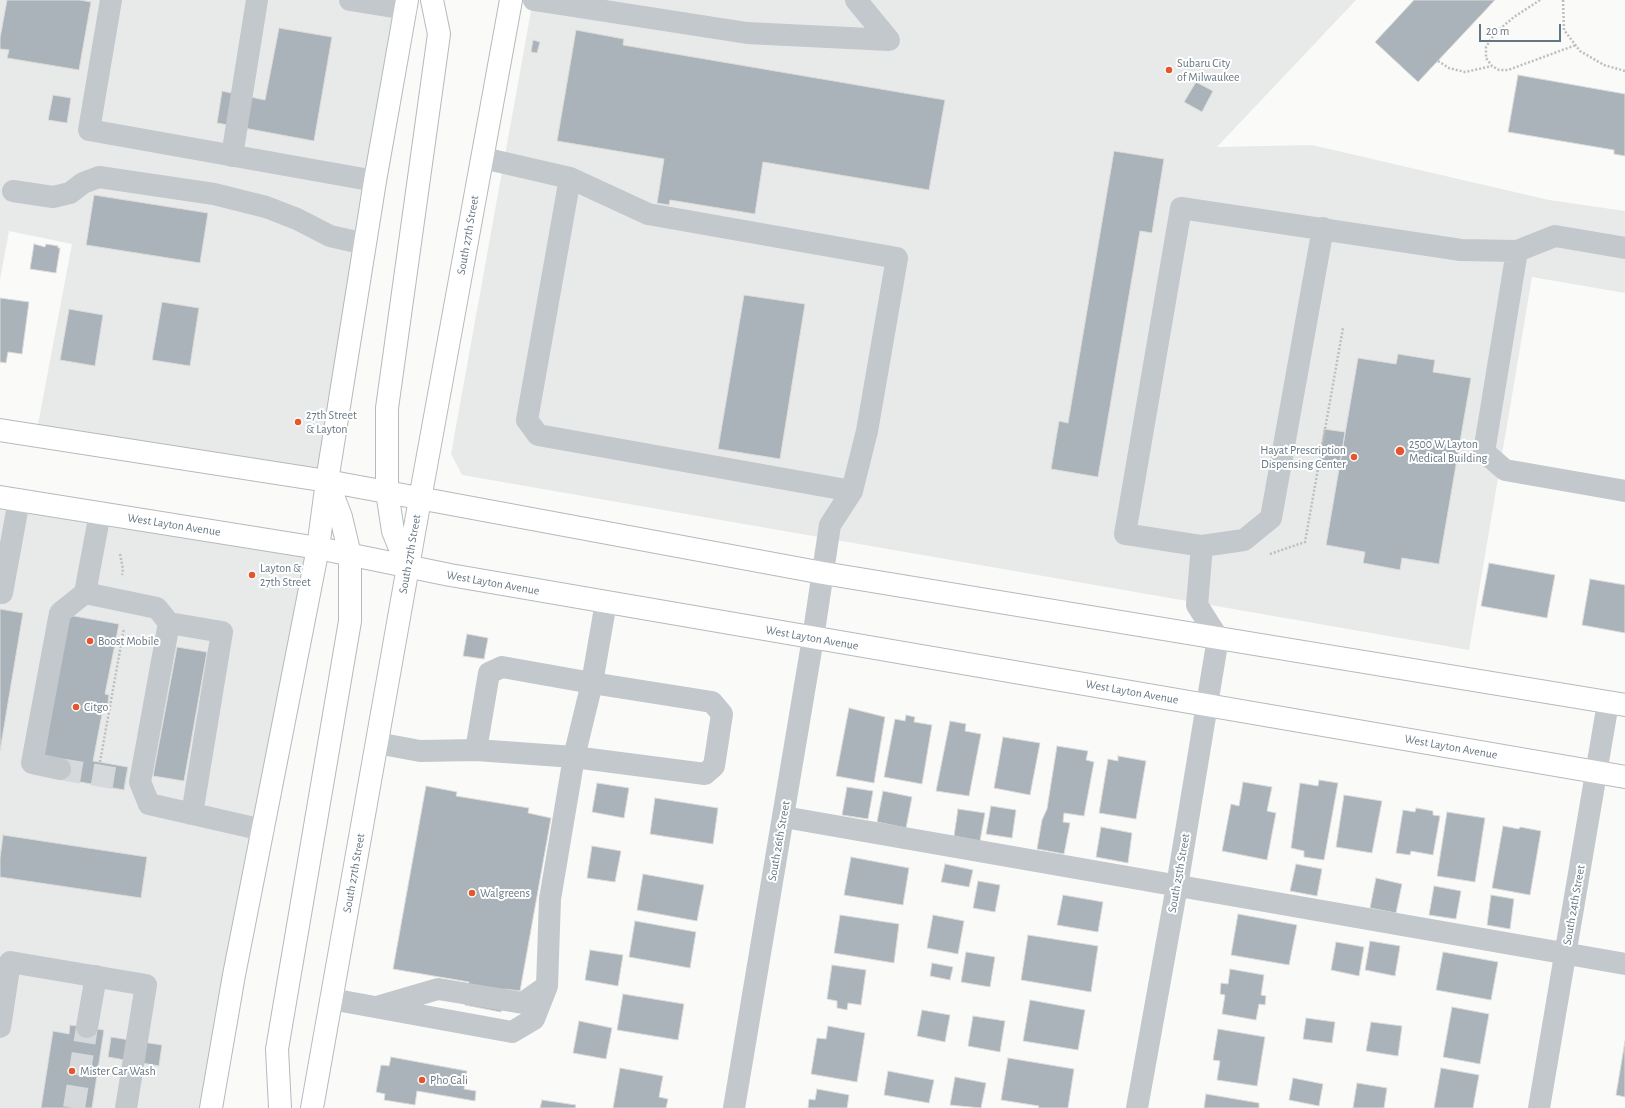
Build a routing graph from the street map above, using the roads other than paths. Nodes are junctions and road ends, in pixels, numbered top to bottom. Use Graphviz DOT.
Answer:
graph roads {
  1 [pos="111,0"];
  2 [pos="257,0"];
  3 [pos="350,0"];
  4 [pos="432,0"];
  5 [pos="511,0"];
  6 [pos="534,0"];
  7 [pos="856,0"];
  8 [pos="406,5"];
  9 [pos="232,156"];
  10 [pos="483,158"];
  11 [pos="570,178"];
  12 [pos="375,181"];
  13 [pos="13,191"];
  14 [pos="1323,228"];
  15 [pos="366,244"];
  16 [pos="1625,248"];
  17 [pos="1517,251"];
  18 [pos="0,430"];
  19 [pos="327,481"];
  20 [pos="852,491"];
  21 [pos="1625,491"];
  22 [pos="387,492"];
  23 [pos="10,498"];
  24 [pos="420,499"];
  25 [pos="100,513"];
  26 [pos="1202,546"];
  27 [pos="318,548"];
  28 [pos="350,555"];
  29 [pos="408,568"];
  30 [pos="823,573"];
  31 [pos="1,593"];
  32 [pos="85,593"];
  33 [pos="606,602"];
  34 [pos="169,623"];
  35 [pos="813,638"];
  36 [pos="1218,638"];
  37 [pos="592,683"];
  38 [pos="1617,704"];
  39 [pos="1207,705"];
  40 [pos="377,743"];
  41 [pos="476,750"];
  42 [pos="574,757"];
  43 [pos="60,769"];
  44 [pos="1597,773"];
  45 [pos="1625,778"];
  46 [pos="192,814"];
  47 [pos="784,817"];
  48 [pos="263,830"];
  49 [pos="1177,886"];
  50 [pos="1565,954"];
  51 [pos="1625,964"];
  52 [pos="96,976"];
  53 [pos="3,986"];
  54 [pos="547,986"];
  55 [pos="332,999"];
  56 [pos="375,1007"];
  57 [pos="0,1027"];
  58 [pos="87,1027"];
  59 [pos="126,1108"];
  60 [pos="211,1108"];
  61 [pos="280,1108"];
  62 [pos="312,1108"];
  63 [pos="734,1108"];
  64 [pos="1137,1108"];
  65 [pos="1539,1108"];
  1 -- 9 [label="street"];
  2 -- 9 [label="street"];
  3 -- 8 [label="street"];
  4 -- 22 [label="main road"];
  5 -- 10 [label="main road, South 27th Street"];
  6 -- 7 [label="street"];
  8 -- 12 [label="main road"];
  9 -- 12 [label="street"];
  10 -- 11 [label="street"];
  10 -- 24 [label="main road, South 27th Street"];
  11 -- 20 [label="street, South 26th Street"];
  11 -- 20 [label="street"];
  12 -- 15 [label="main road"];
  13 -- 15 [label="street"];
  14 -- 17 [label="street"];
  14 -- 26 [label="street"];
  14 -- 26 [label="street"];
  15 -- 19 [label="main road"];
  16 -- 17 [label="street"];
  17 -- 21 [label="street"];
  18 -- 19 [label="main road"];
  19 -- 22 [label="main road"];
  19 -- 27 [label="main road"];
  19 -- 28 [label="main road"];
  20 -- 30 [label="street, South 26th Street"];
  22 -- 24 [label="main road"];
  22 -- 29 [label="main road"];
  23 -- 25 [label="main road, West Layton Avenue"];
  23 -- 31 [label="street"];
  24 -- 29 [label="main road, South 27th Street"];
  24 -- 30 [label="main road"];
  25 -- 27 [label="main road, West Layton Avenue"];
  25 -- 32 [label="street"];
  26 -- 36 [label="street"];
  27 -- 28 [label="main road, West Layton Avenue"];
  27 -- 48 [label="main road"];
  28 -- 29 [label="main road, West Layton Avenue"];
  28 -- 61 [label="main road"];
  29 -- 33 [label="main road, West Layton Avenue"];
  29 -- 40 [label="main road, South 27th Street"];
  30 -- 35 [label="street, South 26th Street"];
  30 -- 36 [label="main road"];
  32 -- 34 [label="street"];
  32 -- 43 [label="street"];
  33 -- 35 [label="main road, West Layton Avenue"];
  33 -- 37 [label="street"];
  34 -- 46 [label="street"];
  34 -- 46 [label="street"];
  35 -- 39 [label="main road, West Layton Avenue"];
  35 -- 47 [label="street, South 26th Street"];
  36 -- 38 [label="main road"];
  36 -- 39 [label="street, South 25th Street"];
  37 -- 41 [label="street"];
  37 -- 42 [label="street"];
  37 -- 42 [label="street"];
  38 -- 44 [label="street, South 24th Street"];
  39 -- 44 [label="main road, West Layton Avenue"];
  39 -- 49 [label="street, South 25th Street"];
  40 -- 41 [label="street"];
  40 -- 55 [label="main road, South 27th Street"];
  41 -- 42 [label="street"];
  42 -- 54 [label="street"];
  44 -- 45 [label="main road, West Layton Avenue"];
  44 -- 50 [label="street, South 24th Street"];
  46 -- 48 [label="street"];
  47 -- 49 [label="street"];
  47 -- 63 [label="street, South 26th Street"];
  48 -- 60 [label="main road"];
  49 -- 50 [label="street"];
  49 -- 64 [label="street, South 25th Street"];
  50 -- 51 [label="street"];
  50 -- 65 [label="street, South 24th Street"];
  52 -- 53 [label="street"];
  52 -- 58 [label="street"];
  52 -- 59 [label="street"];
  53 -- 57 [label="street"];
  54 -- 56 [label="street"];
  54 -- 56 [label="street"];
  55 -- 56 [label="street"];
  55 -- 62 [label="main road, South 27th Street"];
}
